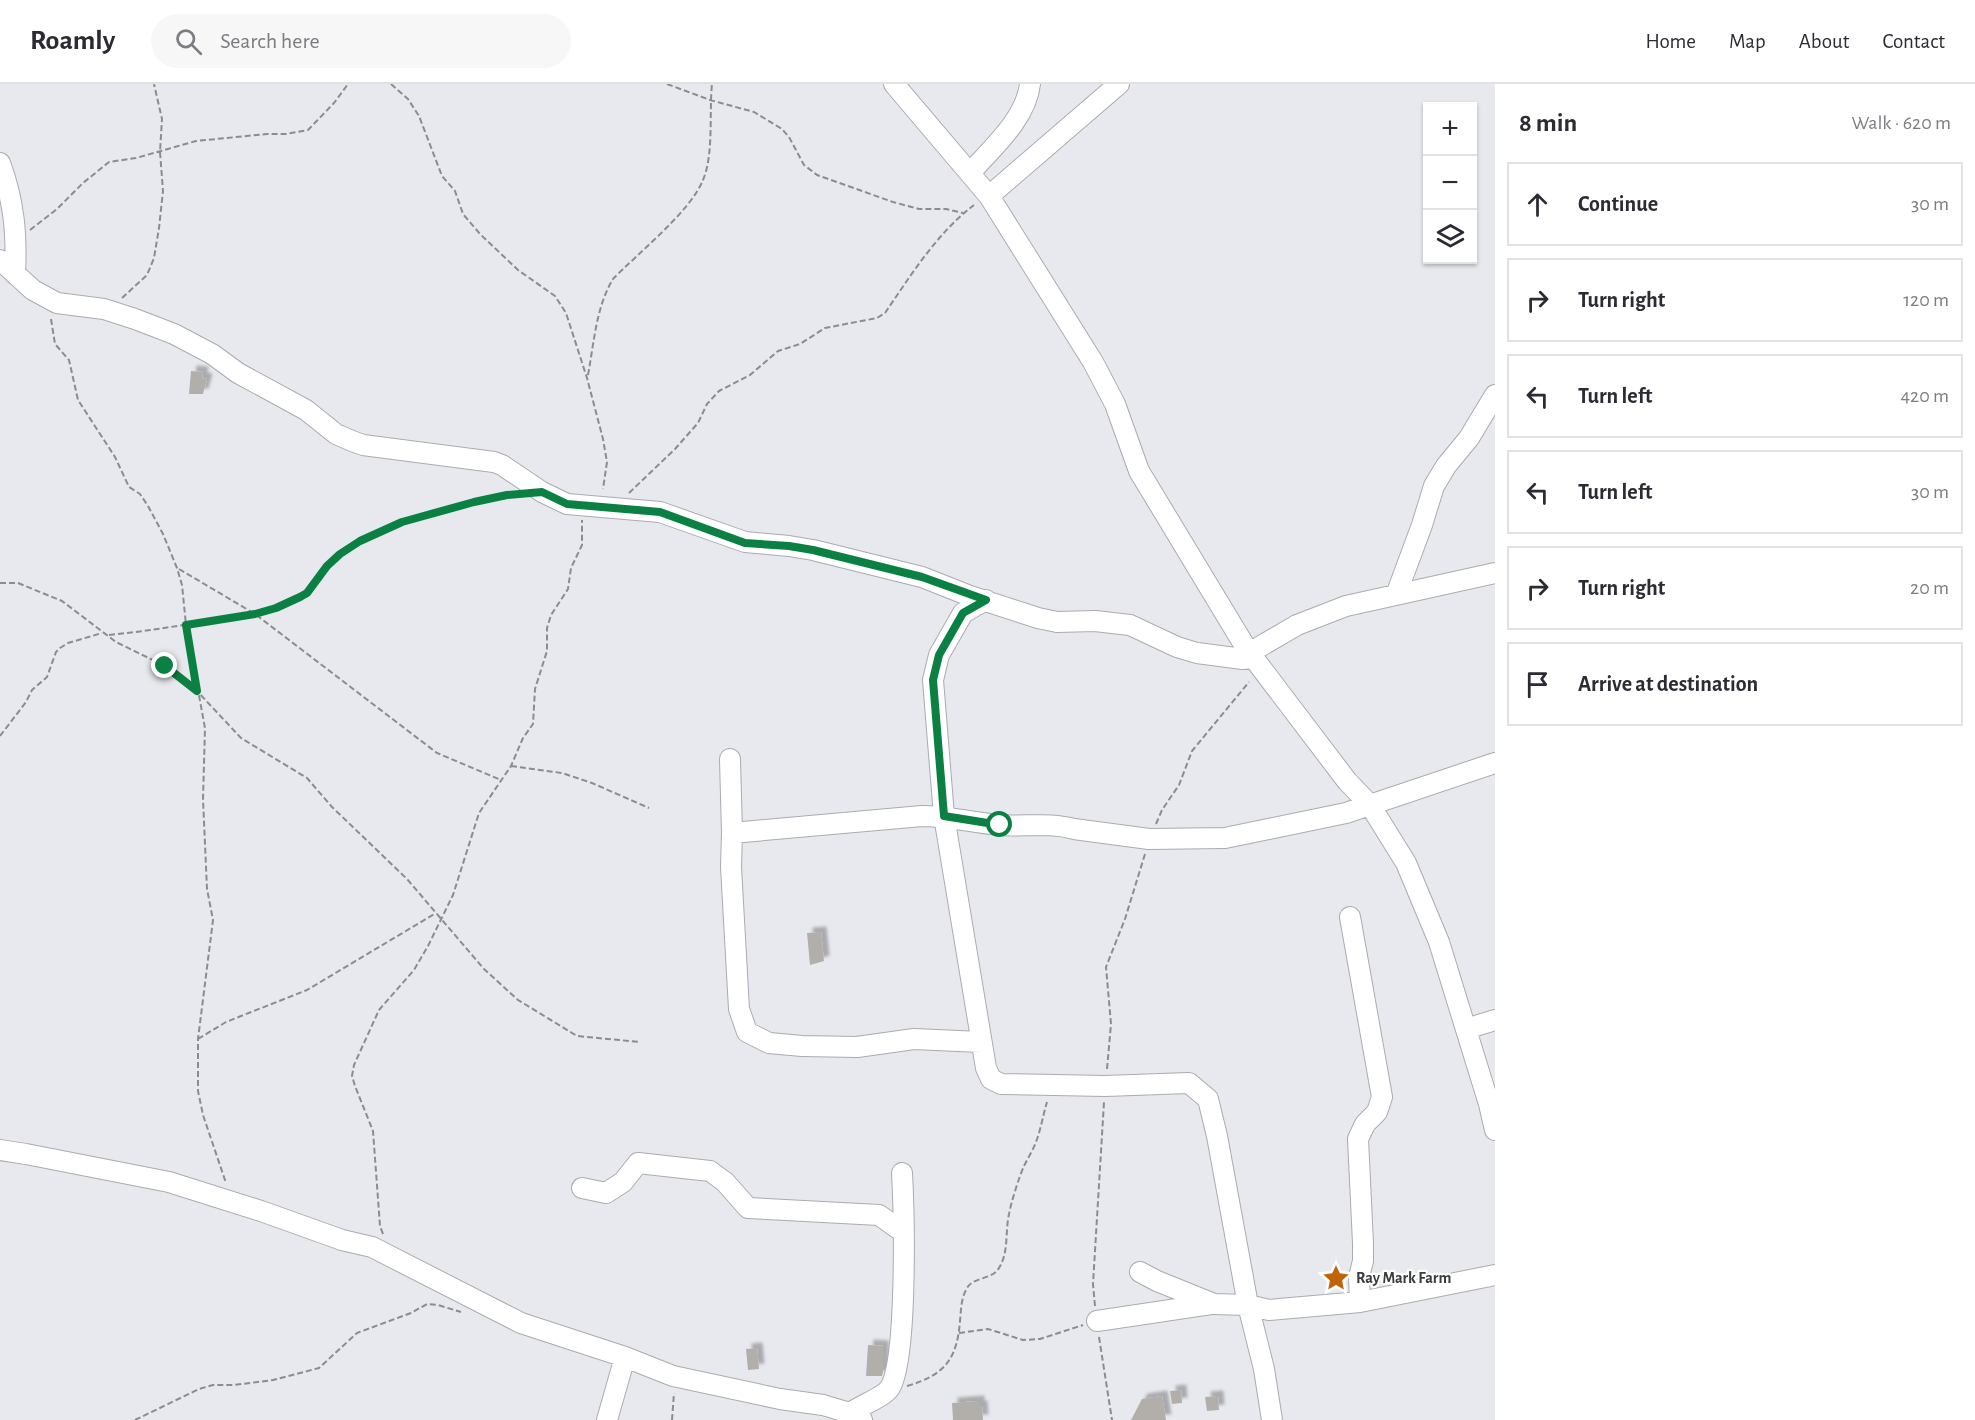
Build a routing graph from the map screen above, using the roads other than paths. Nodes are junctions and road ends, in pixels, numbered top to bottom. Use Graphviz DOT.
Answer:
graph roads {
  1 [pos="894,84"];
  2 [pos="1030,84"];
  3 [pos="1119,84"];
  4 [pos="0,163"];
  5 [pos="970,173"];
  6 [pos="989,196"];
  7 [pos="0,260"];
  8 [pos="15,274"];
  9 [pos="1495,395"];
  10 [pos="1495,573"];
  11 [pos="1396,595"];
  12 [pos="986,600"];
  13 [pos="1254,660"];
  14 [pos="730,759"];
  15 [pos="1495,763"];
  16 [pos="1370,805"];
  17 [pos="944,816"];
  18 [pos="732,833"];
  19 [pos="1350,917"];
  20 [pos="1495,1020"];
  21 [pos="1466,1029"];
  22 [pos="981,1042"];
  23 [pos="1495,1130"];
  24 [pos="0,1150"];
  25 [pos="902,1173"];
  26 [pos="582,1188"];
  27 [pos="903,1232"];
  28 [pos="1140,1272"];
  29 [pos="1495,1275"];
  30 [pos="1360,1302"];
  31 [pos="1214,1304"];
  32 [pos="1248,1305"];
  33 [pos="1097,1321"];
  34 [pos="625,1357"];
  35 [pos="856,1417"];
  36 [pos="606,1420"];
  37 [pos="1272,1420"];
  1 -- 5 [label="street"];
  2 -- 5 [label="street"];
  3 -- 6 [label="street"];
  4 -- 8 [label="street"];
  5 -- 6 [label="street"];
  6 -- 13 [label="street"];
  7 -- 8 [label="street"];
  8 -- 12 [label="street"];
  9 -- 11 [label="street"];
  10 -- 11 [label="street"];
  11 -- 13 [label="street"];
  12 -- 13 [label="street"];
  12 -- 17 [label="street"];
  13 -- 16 [label="street"];
  14 -- 18 [label="street"];
  15 -- 16 [label="street"];
  16 -- 17 [label="street"];
  16 -- 21 [label="street"];
  17 -- 18 [label="street"];
  17 -- 22 [label="street"];
  18 -- 22 [label="street"];
  19 -- 30 [label="street"];
  20 -- 21 [label="street"];
  21 -- 23 [label="street"];
  22 -- 32 [label="street"];
  24 -- 34 [label="street"];
  25 -- 27 [label="street"];
  26 -- 27 [label="street"];
  27 -- 35 [label="street"];
  28 -- 31 [label="street"];
  29 -- 30 [label="street"];
  30 -- 32 [label="street"];
  31 -- 32 [label="street"];
  31 -- 33 [label="street"];
  32 -- 37 [label="street"];
  34 -- 35 [label="street"];
  34 -- 36 [label="street"];
}
